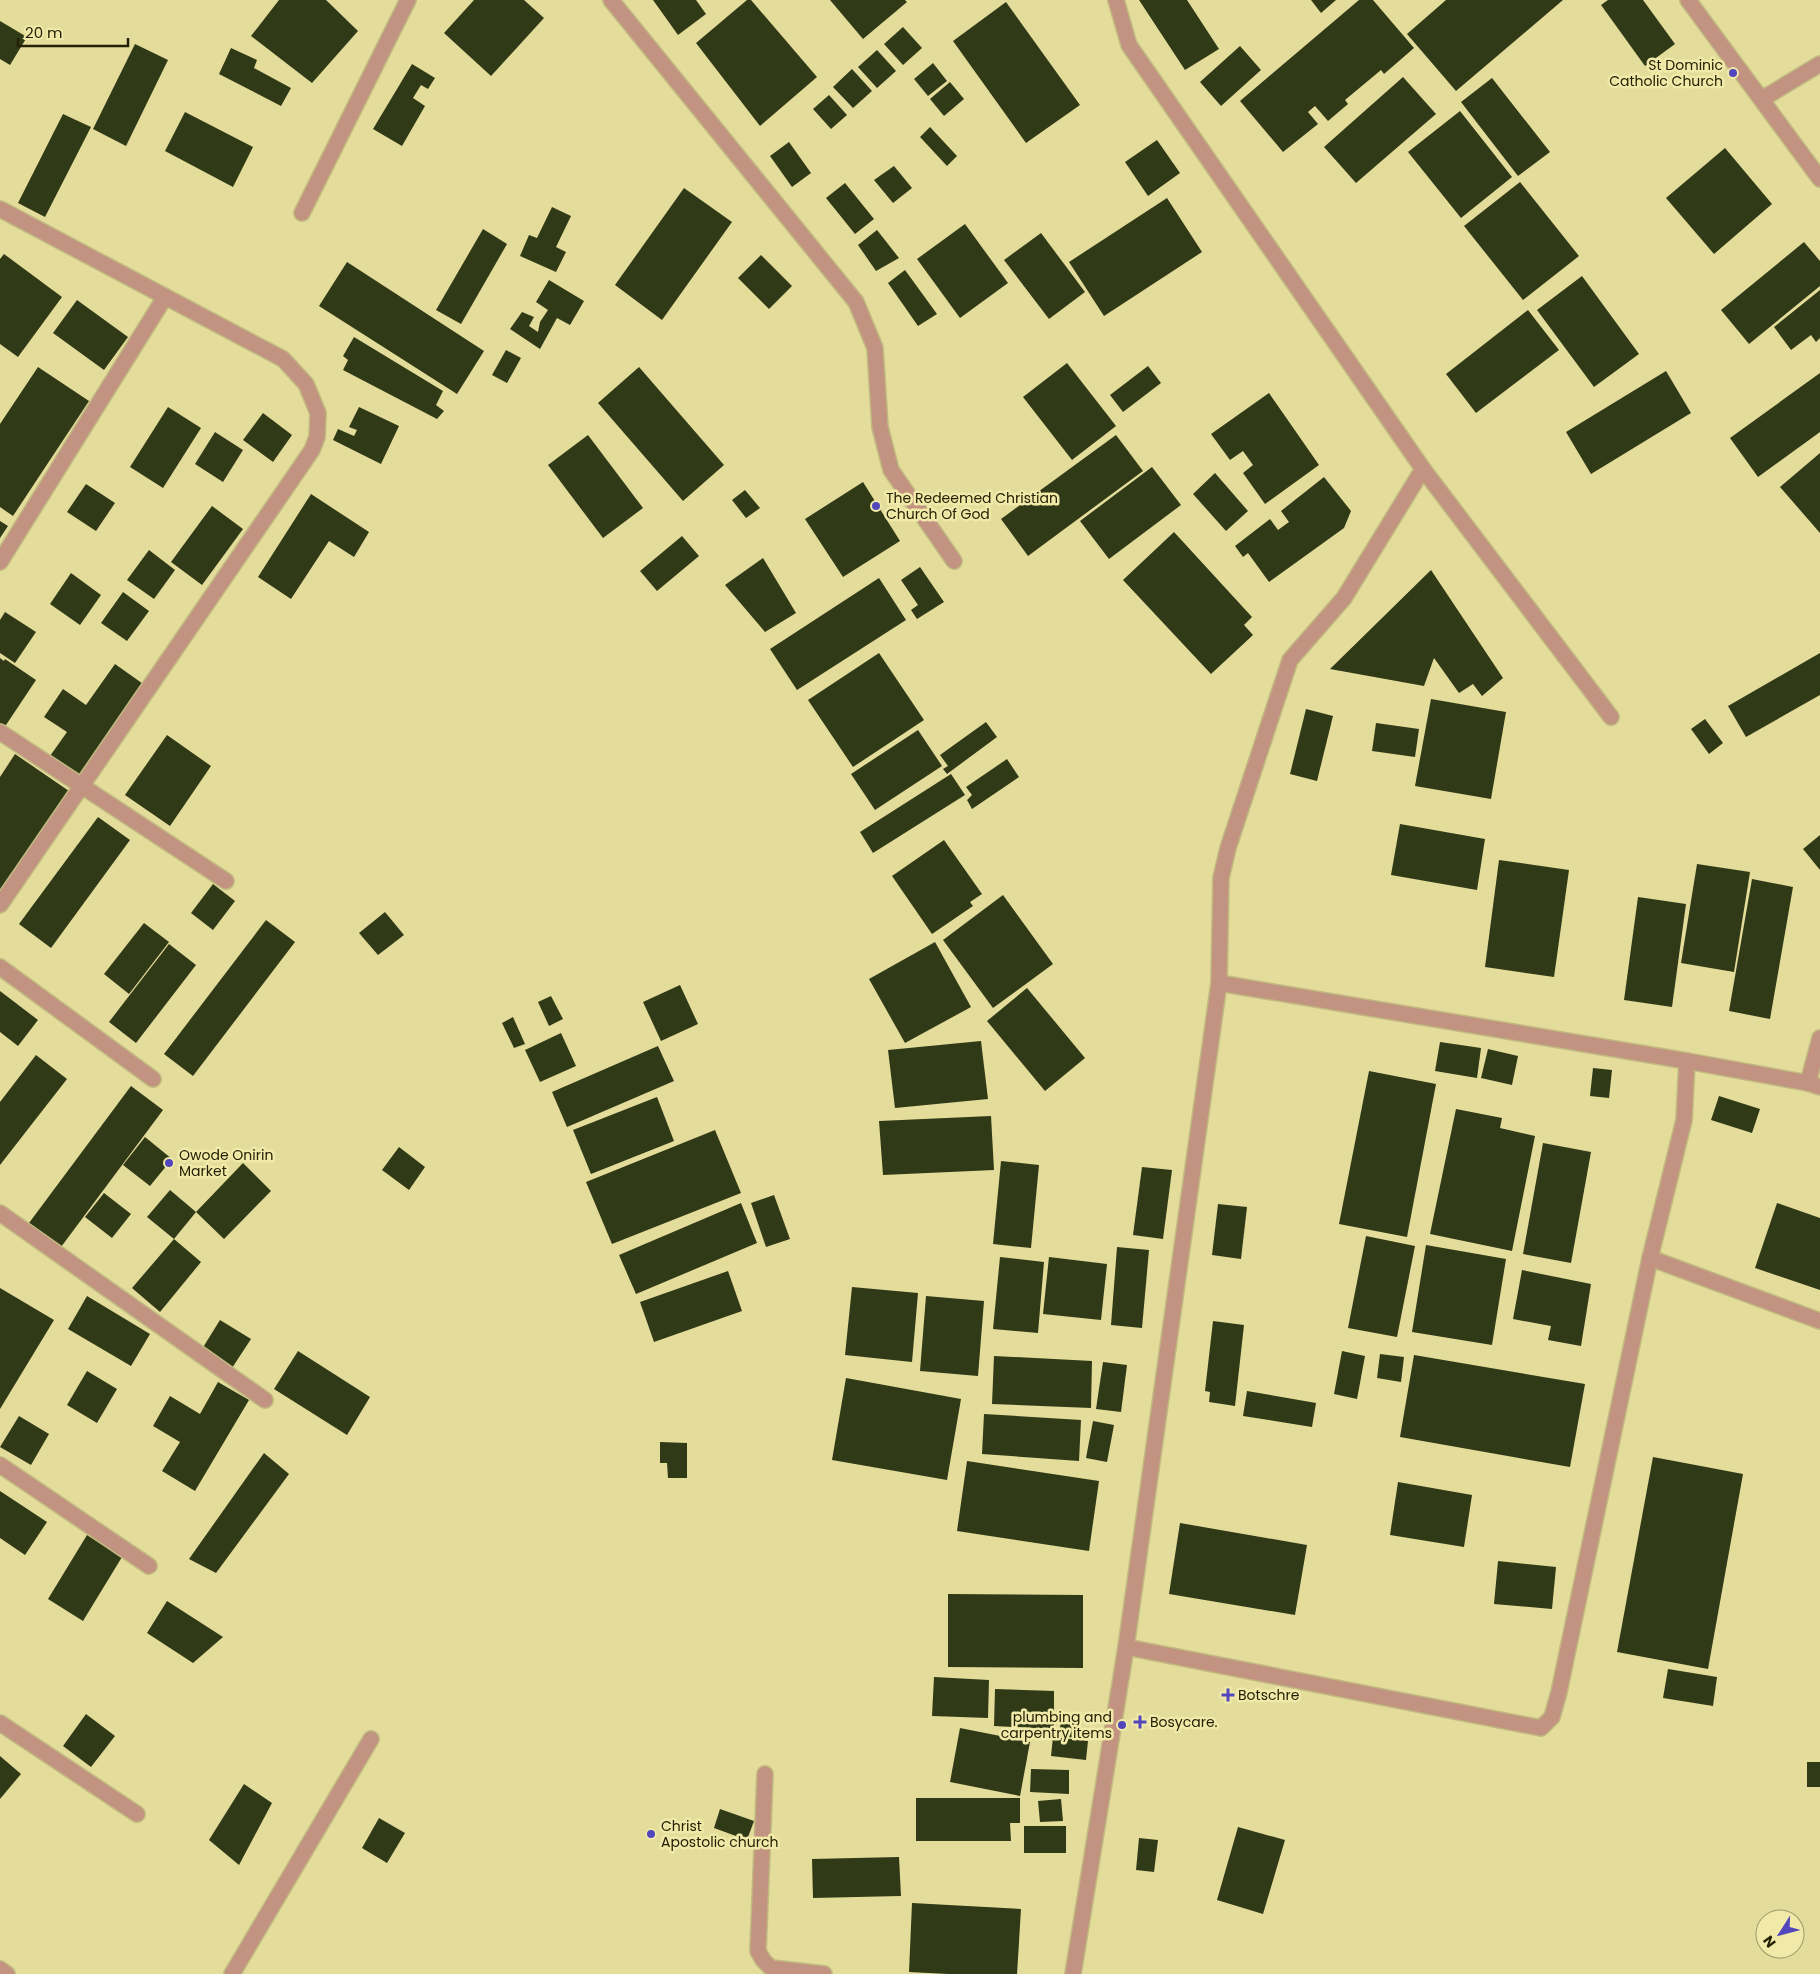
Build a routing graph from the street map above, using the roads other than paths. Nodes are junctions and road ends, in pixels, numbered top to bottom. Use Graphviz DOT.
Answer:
graph roads {
  1 [pos="408,0"];
  2 [pos="611,0"];
  3 [pos="1116,0"];
  4 [pos="1688,0"];
  5 [pos="1820,64"];
  6 [pos="1762,99"];
  7 [pos="1820,179"];
  8 [pos="0,209"];
  9 [pos="302,213"];
  10 [pos="165,297"];
  11 [pos="1423,469"];
  12 [pos="954,561"];
  13 [pos="0,562"];
  14 [pos="1611,717"];
  15 [pos="0,732"];
  16 [pos="83,785"];
  17 [pos="226,881"];
  18 [pos="0,905"];
  19 [pos="0,967"];
  20 [pos="1218,983"];
  21 [pos="1820,1038"];
  22 [pos="1687,1061"];
  23 [pos="153,1079"];
  24 [pos="1814,1085"];
  25 [pos="0,1213"];
  26 [pos="1650,1258"];
  27 [pos="1820,1321"];
  28 [pos="266,1400"];
  29 [pos="0,1465"];
  30 [pos="149,1566"];
  31 [pos="1126,1647"];
  32 [pos="0,1723"];
  33 [pos="371,1739"];
  34 [pos="765,1774"];
  35 [pos="137,1814"];
  36 [pos="0,1969"];
  37 [pos="7,1974"];
  38 [pos="232,1974"];
  39 [pos="824,1974"];
  40 [pos="1073,1974"];
  1 -- 9 [label="street"];
  2 -- 12 [label="street"];
  3 -- 11 [label="street"];
  4 -- 6 [label="street"];
  5 -- 6 [label="street"];
  6 -- 7 [label="street"];
  8 -- 10 [label="street"];
  10 -- 13 [label="street"];
  10 -- 16 [label="street"];
  11 -- 14 [label="street"];
  11 -- 20 [label="street"];
  15 -- 16 [label="street"];
  16 -- 17 [label="street"];
  16 -- 18 [label="street"];
  19 -- 23 [label="street"];
  20 -- 22 [label="street"];
  20 -- 31 [label="street"];
  21 -- 24 [label="street"];
  22 -- 24 [label="street"];
  22 -- 26 [label="street"];
  25 -- 28 [label="street"];
  26 -- 27 [label="street"];
  26 -- 31 [label="street"];
  29 -- 30 [label="street"];
  31 -- 40 [label="street"];
  32 -- 35 [label="street"];
  33 -- 38 [label="street"];
  34 -- 39 [label="street"];
  36 -- 37 [label="street"];
}
